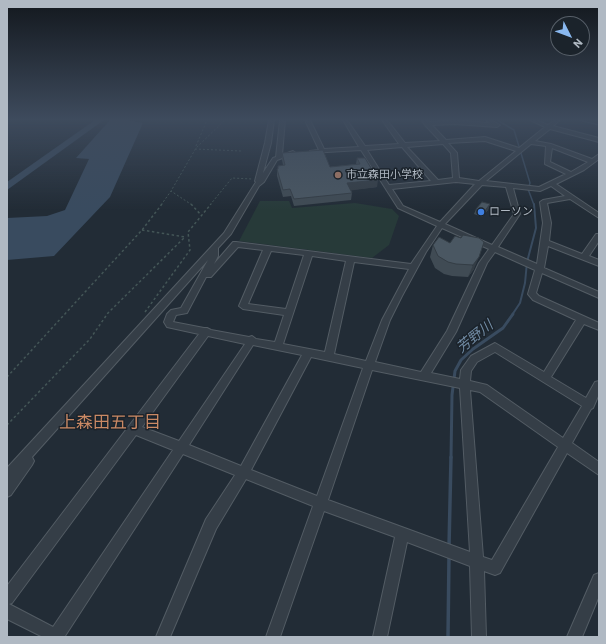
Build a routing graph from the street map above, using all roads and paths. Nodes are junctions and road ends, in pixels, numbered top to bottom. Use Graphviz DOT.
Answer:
graph roads {
  1 [pos="195,150"];
  2 [pos="197,150"];
  3 [pos="266,150"];
  4 [pos="280,150"];
  5 [pos="341,150"];
  6 [pos="364,150"];
  7 [pos="408,150"];
  8 [pos="451,150"];
  9 [pos="520,150"];
  10 [pos="548,150"];
  11 [pos="566,150"];
  12 [pos="241,151"];
  13 [pos="322,151"];
  14 [pos="279,157"];
  15 [pos="596,159"];
  16 [pos="571,174"];
  17 [pos="456,180"];
  18 [pos="257,182"];
  19 [pos="436,182"];
  20 [pos="479,184"];
  21 [pos="552,184"];
  22 [pos="509,186"];
  23 [pos="389,187"];
  24 [pos="172,191"];
  25 [pos="572,197"];
  26 [pos="202,216"];
  27 [pos="599,216"];
  28 [pos="441,225"];
  29 [pos="142,230"];
  30 [pos="599,236"];
  31 [pos="545,242"];
  32 [pos="215,247"];
  33 [pos="268,248"];
  34 [pos="492,248"];
  35 [pos="309,253"];
  36 [pos="584,257"];
  37 [pos="351,258"];
  38 [pos="599,263"];
  39 [pos="414,267"];
  40 [pos="540,269"];
  41 [pos="197,288"];
  42 [pos="599,295"];
  43 [pos="289,313"];
  44 [pos="582,319"];
  45 [pos="148,322"];
  46 [pos="599,327"];
  47 [pos="206,331"];
  48 [pos="252,340"];
  49 [pos="278,346"];
  50 [pos="309,352"];
  51 [pos="329,356"];
  52 [pos="368,365"];
  53 [pos="424,376"];
  54 [pos="7,377"];
  55 [pos="546,378"];
  56 [pos="462,384"];
  57 [pos="599,385"];
  58 [pos="589,405"];
  59 [pos="7,425"];
  60 [pos="52,427"];
  61 [pos="134,429"];
  62 [pos="566,446"];
  63 [pos="181,449"];
  64 [pos="599,469"];
  65 [pos="243,473"];
  66 [pos="7,477"];
  67 [pos="7,491"];
  68 [pos="320,503"];
  69 [pos="402,533"];
  70 [pos="477,563"];
  71 [pos="599,580"];
  72 [pos="7,598"];
  73 [pos="7,611"];
  74 [pos="57,636"];
  75 [pos="163,637"];
  76 [pos="273,637"];
  77 [pos="380,637"];
  78 [pos="479,637"];
  79 [pos="574,637"];
  1 -- 24 [label="path"];
  2 -- 12 [label="path"];
  3 -- 18 [label="street"];
  4 -- 14 [label="street"];
  5 -- 13 [label="street"];
  6 -- 23 [label="street"];
  7 -- 19 [label="street"];
  8 -- 17 [label="street"];
  9 -- 20 [label="street"];
  10 -- 16 [label="street"];
  11 -- 15 [label="street"];
  13 -- 14 [label="street"];
  14 -- 18 [label="street"];
  15 -- 16 [label="street"];
  16 -- 21 [label="street"];
  17 -- 19 [label="street"];
  17 -- 20 [label="street"];
  18 -- 26 [label="path"];
  18 -- 32 [label="street"];
  19 -- 23 [label="street"];
  20 -- 22 [label="street"];
  20 -- 28 [label="street"];
  21 -- 22 [label="street"];
  21 -- 25 [label="street"];
  22 -- 34 [label="street"];
  23 -- 28 [label="street"];
  24 -- 26 [label="path"];
  24 -- 29 [label="path"];
  25 -- 27 [label="street"];
  25 -- 31 [label="street"];
  26 -- 45 [label="path"];
  28 -- 34 [label="street"];
  28 -- 39 [label="street"];
  29 -- 54 [label="path"];
  29 -- 59 [label="path"];
  30 -- 36 [label="street"];
  31 -- 36 [label="street"];
  31 -- 40 [label="street"];
  32 -- 41 [label="street"];
  32 -- 45 [label="street"];
  33 -- 35 [label="street"];
  33 -- 41 [label="street"];
  33 -- 43 [label="street"];
  34 -- 40 [label="street"];
  34 -- 53 [label="street"];
  35 -- 37 [label="street"];
  35 -- 43 [label="street"];
  36 -- 38 [label="street"];
  37 -- 39 [label="street"];
  37 -- 51 [label="street"];
  39 -- 52 [label="street"];
  40 -- 42 [label="street"];
  40 -- 44 [label="street"];
  41 -- 47 [label="street"];
  43 -- 49 [label="street"];
  44 -- 46 [label="street"];
  44 -- 55 [label="street"];
  45 -- 60 [label="street"];
  47 -- 48 [label="street"];
  47 -- 61 [label="street"];
  48 -- 49 [label="street"];
  48 -- 63 [label="street"];
  49 -- 50 [label="street"];
  50 -- 51 [label="street"];
  50 -- 65 [label="street"];
  51 -- 52 [label="street"];
  52 -- 53 [label="street"];
  52 -- 68 [label="street"];
  53 -- 56 [label="street"];
  55 -- 56 [label="street"];
  55 -- 58 [label="street"];
  56 -- 62 [label="street"];
  56 -- 70 [label="street"];
  57 -- 58 [label="street"];
  58 -- 62 [label="street"];
  60 -- 66 [label="street"];
  60 -- 67 [label="street"];
  61 -- 63 [label="street"];
  61 -- 72 [label="street"];
  62 -- 64 [label="street"];
  62 -- 70 [label="street"];
  63 -- 65 [label="street"];
  63 -- 74 [label="street"];
  65 -- 68 [label="street"];
  65 -- 75 [label="street"];
  68 -- 69 [label="street"];
  68 -- 76 [label="street"];
  69 -- 70 [label="street"];
  69 -- 77 [label="street"];
  70 -- 78 [label="street"];
  71 -- 79 [label="street"];
  73 -- 74 [label="street"];
}
